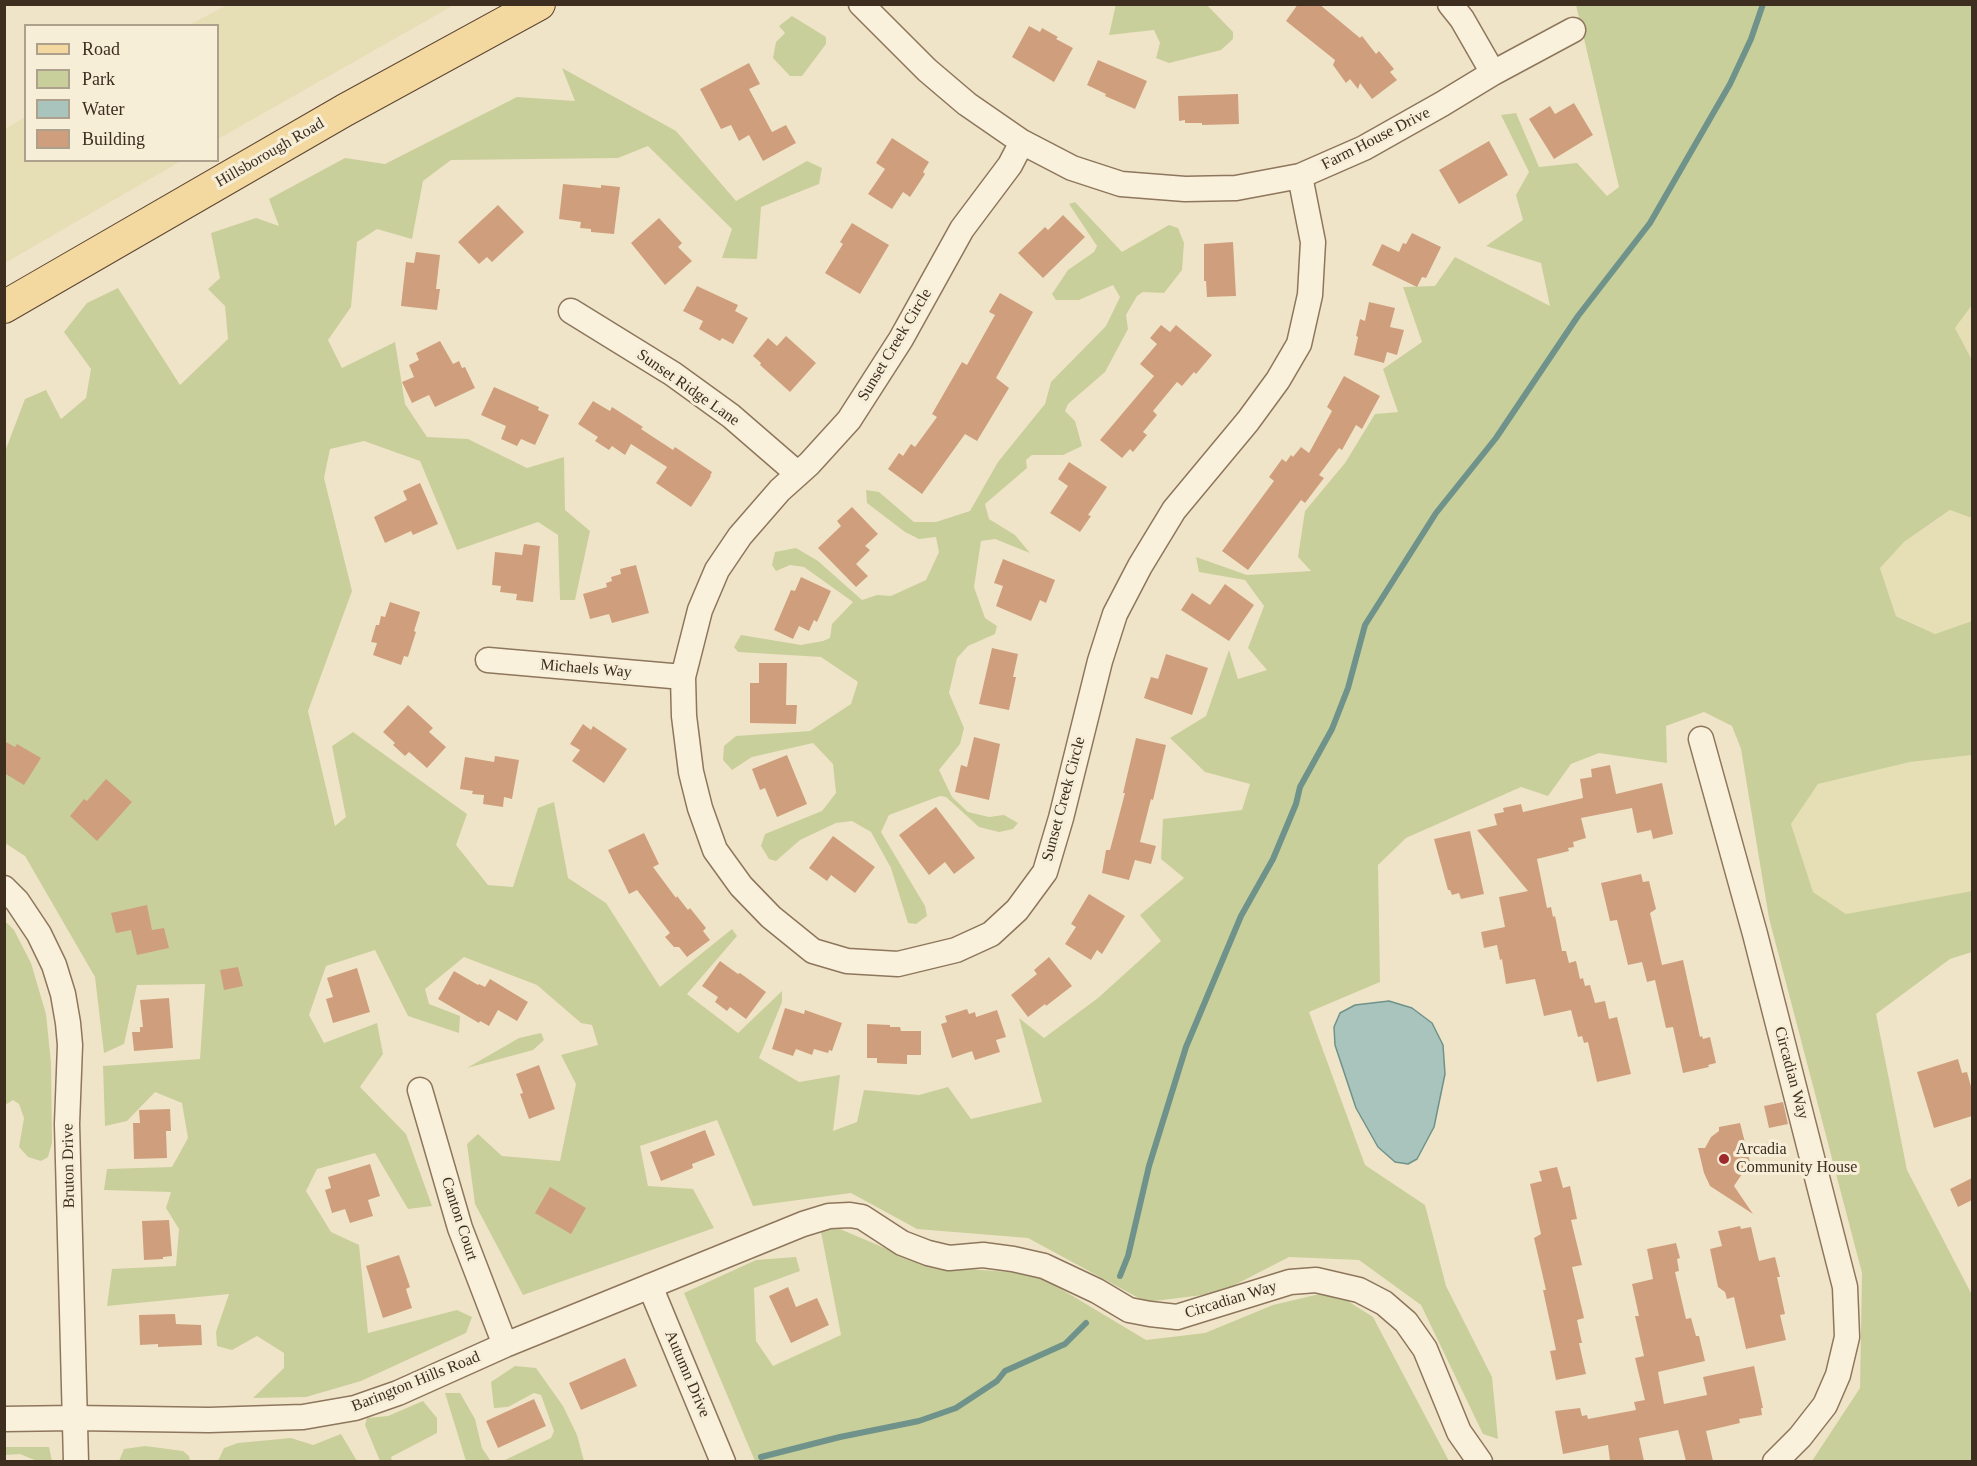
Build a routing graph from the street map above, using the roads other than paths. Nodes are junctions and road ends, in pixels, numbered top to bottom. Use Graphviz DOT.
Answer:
graph roads {
  1 [pos="539,4"];
  2 [pos="861,4"];
  3 [pos="1450,4"];
  4 [pos="1573,30"];
  5 [pos="1493,73"];
  6 [pos="1022,142"];
  7 [pos="1300,176"];
  8 [pos="4,307"];
  9 [pos="571,311"];
  10 [pos="798,474"];
  11 [pos="488,660"];
  12 [pos="684,677"];
  13 [pos="1701,739"];
  14 [pos="4,888"];
  15 [pos="420,1090"];
  16 [pos="802,1224"];
  17 [pos="650,1286"];
  18 [pos="505,1345"];
  19 [pos="74,1418"];
  20 [pos="4,1419"];
  21 [pos="76,1461"];
  22 [pos="723,1461"];
  23 [pos="1480,1461"];
  24 [pos="1775,1461"];
  1 -- 8 [label="main road, Hillsborough Road"];
  2 -- 6 [label="street, Farm House Drive"];
  3 -- 5 [label="street"];
  4 -- 5 [label="street, Farm House Drive"];
  5 -- 7 [label="street, Farm House Drive"];
  6 -- 7 [label="street, Farm House Drive"];
  6 -- 10 [label="street, Sunset Creek Circle"];
  7 -- 12 [label="street, Sunset Creek Circle"];
  9 -- 10 [label="street, Sunset Ridge Lane"];
  10 -- 12 [label="street, Sunset Creek Circle"];
  11 -- 12 [label="street, Michaels Way"];
  13 -- 24 [label="street, Circadian Way"];
  14 -- 19 [label="street, Bruton Drive"];
  15 -- 18 [label="street, Canton Court"];
  16 -- 17 [label="street, Barington Hills Road"];
  16 -- 23 [label="street, Circadian Way"];
  17 -- 18 [label="street, Barington Hills Road"];
  17 -- 22 [label="street, Autumn Drive"];
  18 -- 19 [label="street, Barington Hills Road"];
  19 -- 20 [label="street, Barington Hills Road"];
  19 -- 21 [label="street, Bruton Drive"];
}
